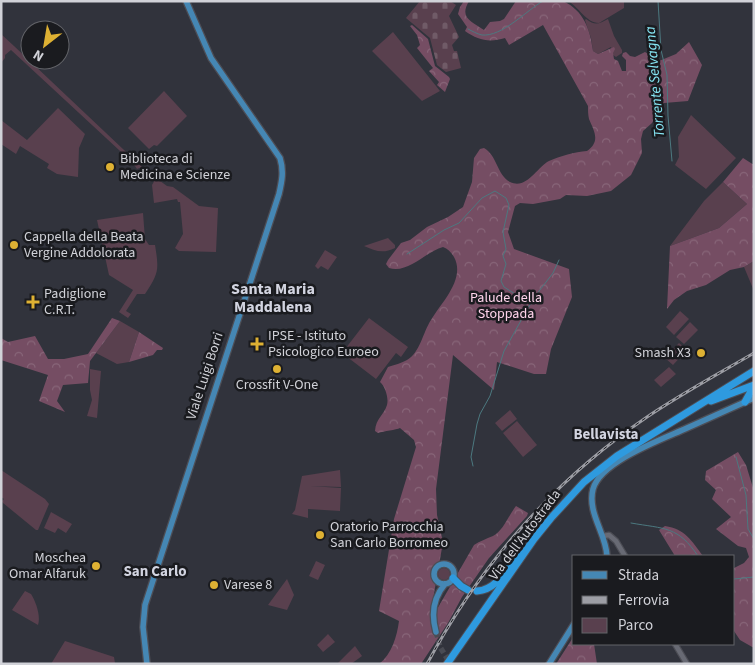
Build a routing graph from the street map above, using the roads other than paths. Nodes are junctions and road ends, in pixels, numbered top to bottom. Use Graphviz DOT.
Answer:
graph roads {
  1 [pos="186,1"];
  2 [pos="754,371"];
  3 [pos="754,385"];
  4 [pos="754,398"];
  5 [pos="745,402"];
  6 [pos="692,410"];
  7 [pos="603,536"];
  8 [pos="534,539"];
  9 [pos="607,555"];
  10 [pos="624,555"];
  11 [pos="453,578"];
  12 [pos="436,579"];
  13 [pos="445,584"];
  14 [pos="468,590"];
  15 [pos="477,591"];
  16 [pos="437,596"];
  17 [pos="572,627"];
  18 [pos="436,632"];
  19 [pos="676,645"];
  20 [pos="450,663"];
  21 [pos="147,664"];
  22 [pos="550,664"];
  23 [pos="687,664"];
  1 -- 21 [label="main road, Viale Luigi Borri"];
  2 -- 6 [label="highway"];
  3 -- 5 [label="highway"];
  3 -- 6 [label="highway"];
  4 -- 5 [label="main road"];
  5 -- 7 [label="main road"];
  6 -- 8 [label="highway, Via dell'Autostrada"];
  7 -- 9 [label="main road"];
  7 -- 10 [label="street"];
  8 -- 15 [label="highway"];
  8 -- 20 [label="highway, Via dell'Autostrada"];
  11 -- 12 [label="main road"];
  11 -- 13 [label="main road"];
  11 -- 14 [label="highway"];
  12 -- 13 [label="main road"];
  12 -- 16 [label="main road"];
  13 -- 16 [label="main road"];
  16 -- 18 [label="main road"];
  17 -- 22 [label="main road"];
  19 -- 23 [label="street"];
}
